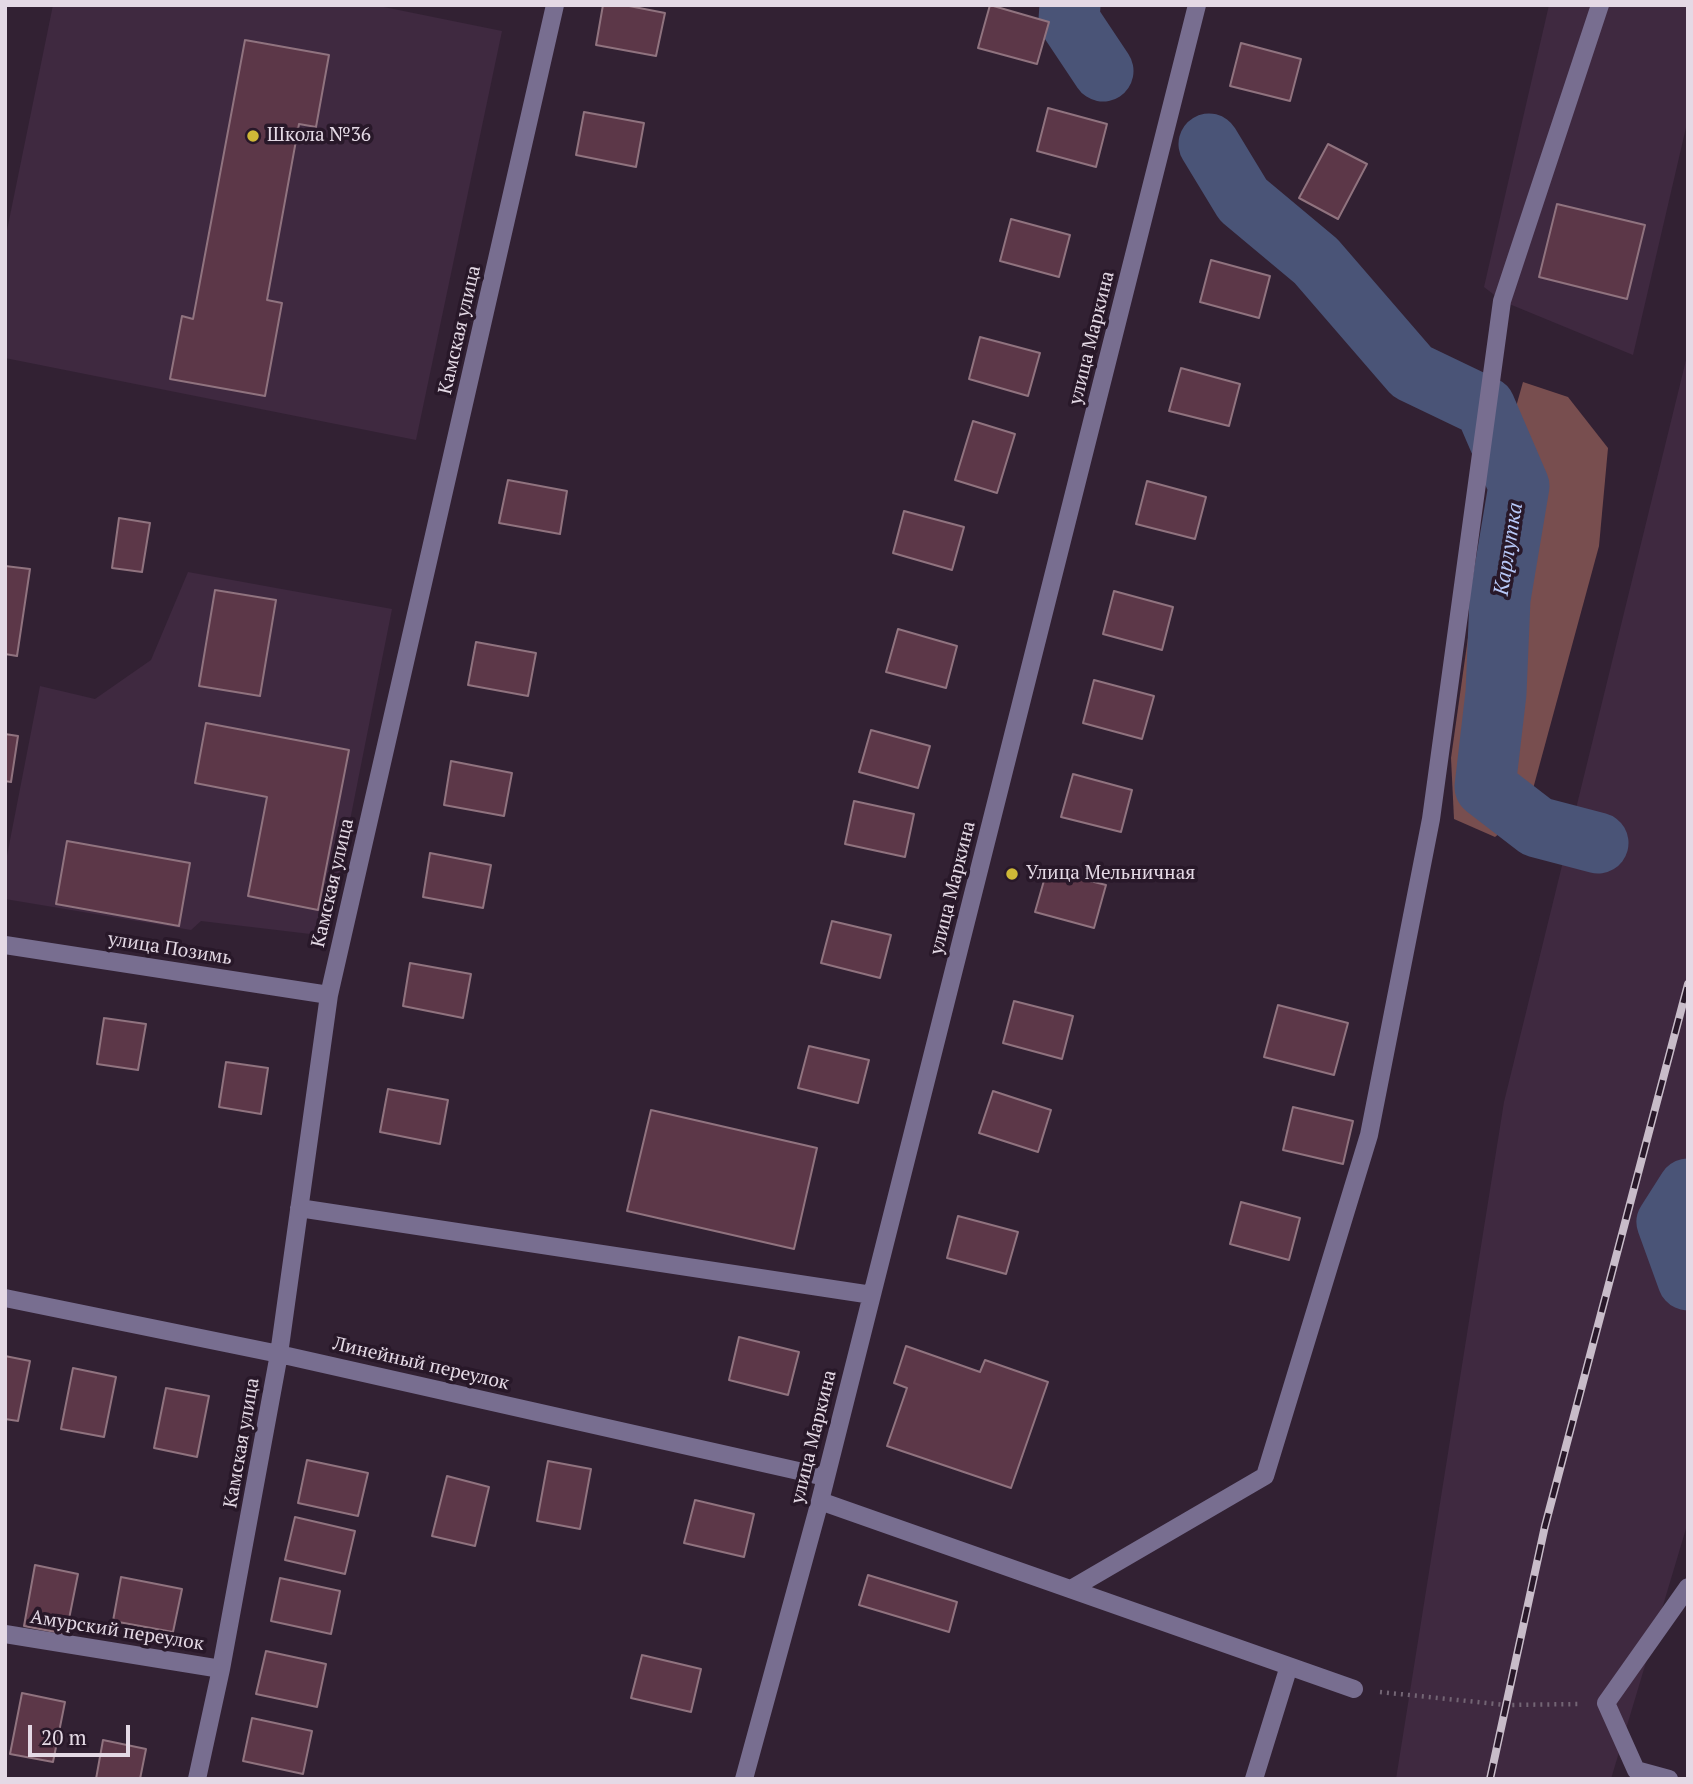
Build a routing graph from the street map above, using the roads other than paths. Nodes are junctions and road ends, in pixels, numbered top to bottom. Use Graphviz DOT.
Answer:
graph roads {
  1 [pos="555,5"];
  2 [pos="1197,5"];
  3 [pos="1600,5"];
  4 [pos="5,945"];
  5 [pos="329,995"];
  6 [pos="299,1208"];
  7 [pos="872,1295"];
  8 [pos="5,1298"];
  9 [pos="279,1354"];
  10 [pos="825,1477"];
  11 [pos="820,1501"];
  12 [pos="1688,1587"];
  13 [pos="1071,1589"];
  14 [pos="5,1634"];
  15 [pos="1289,1666"];
  16 [pos="221,1669"];
  17 [pos="1354,1689"];
  18 [pos="1635,1774"];
  19 [pos="197,1779"];
  20 [pos="744,1779"];
  21 [pos="1254,1779"];
  22 [pos="1669,1779"];
  1 -- 5 [label="street, Камская улица"];
  2 -- 7 [label="street, улица Маркина"];
  3 -- 13 [label="street"];
  4 -- 5 [label="street, улица Позимь"];
  5 -- 6 [label="street, Камская улица"];
  6 -- 7 [label="street"];
  6 -- 9 [label="street, Камская улица"];
  7 -- 10 [label="street, улица Маркина"];
  8 -- 9 [label="street, Линейный переулок"];
  9 -- 10 [label="street, Линейный переулок"];
  9 -- 16 [label="street, Камская улица"];
  10 -- 11 [label="street, улица Маркина"];
  11 -- 13 [label="street"];
  11 -- 20 [label="street, улица Маркина"];
  12 -- 18 [label="street"];
  13 -- 15 [label="street"];
  14 -- 16 [label="street, Амурский переулок"];
  15 -- 17 [label="street"];
  15 -- 21 [label="street"];
  16 -- 19 [label="street, Камская улица"];
  18 -- 22 [label="street"];
}
